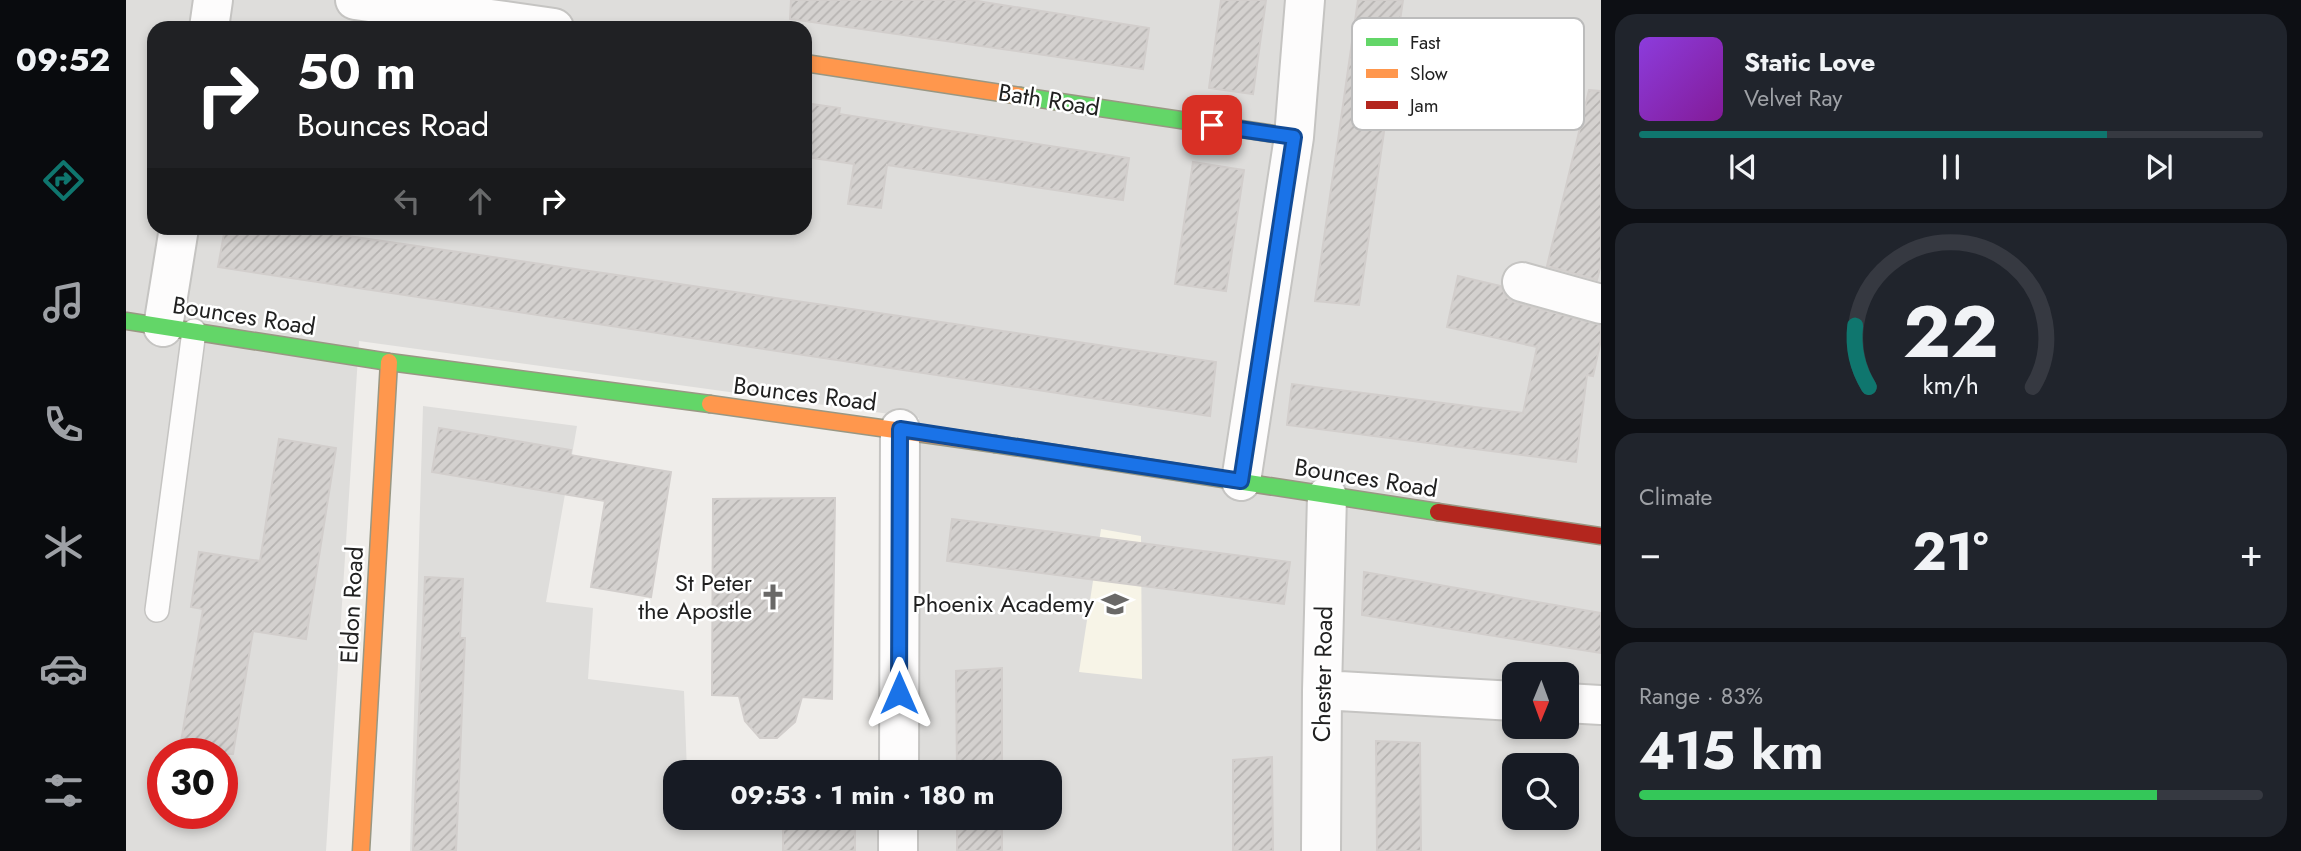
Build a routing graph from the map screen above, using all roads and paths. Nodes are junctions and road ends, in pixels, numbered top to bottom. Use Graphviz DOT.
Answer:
graph roads {
  1 [pos="214,0"];
  2 [pos="355,0"];
  3 [pos="1305,0"];
  4 [pos="210,21"];
  5 [pos="504,21"];
  6 [pos="812,64"];
  7 [pos="1294,137"];
  8 [pos="179,235"];
  9 [pos="1522,282"];
  10 [pos="1601,304"];
  11 [pos="126,321"];
  12 [pos="179,329"];
  13 [pos="389,362"];
  14 [pos="900,429"];
  15 [pos="1241,481"];
  16 [pos="1327,496"];
  17 [pos="1601,536"];
  18 [pos="157,610"];
  19 [pos="1322,690"];
  20 [pos="1502,700"];
  21 [pos="1579,704"];
  22 [pos="1601,705"];
  23 [pos="899,760"];
  24 [pos="898,830"];
  25 [pos="361,851"];
  26 [pos="898,851"];
  27 [pos="1321,851"];
  1 -- 4 [label="street"];
  2 -- 5 [label="street"];
  3 -- 7 [label="street"];
  6 -- 7 [label="street, Bath Road"];
  7 -- 15 [label="street"];
  8 -- 12 [label="street"];
  9 -- 10 [label="street"];
  11 -- 12 [label="street, Bounces Road"];
  12 -- 13 [label="street, Bounces Road"];
  12 -- 18 [label="lane"];
  13 -- 14 [label="street, Bounces Road"];
  13 -- 25 [label="street, Eldon Road"];
  14 -- 15 [label="street, Bounces Road"];
  14 -- 23 [label="street"];
  15 -- 16 [label="street, Bounces Road"];
  16 -- 17 [label="street, Bounces Road"];
  16 -- 19 [label="street, Chester Road"];
  19 -- 20 [label="street"];
  19 -- 27 [label="street, Chester Road"];
  21 -- 22 [label="street"];
  24 -- 26 [label="street"];
}
